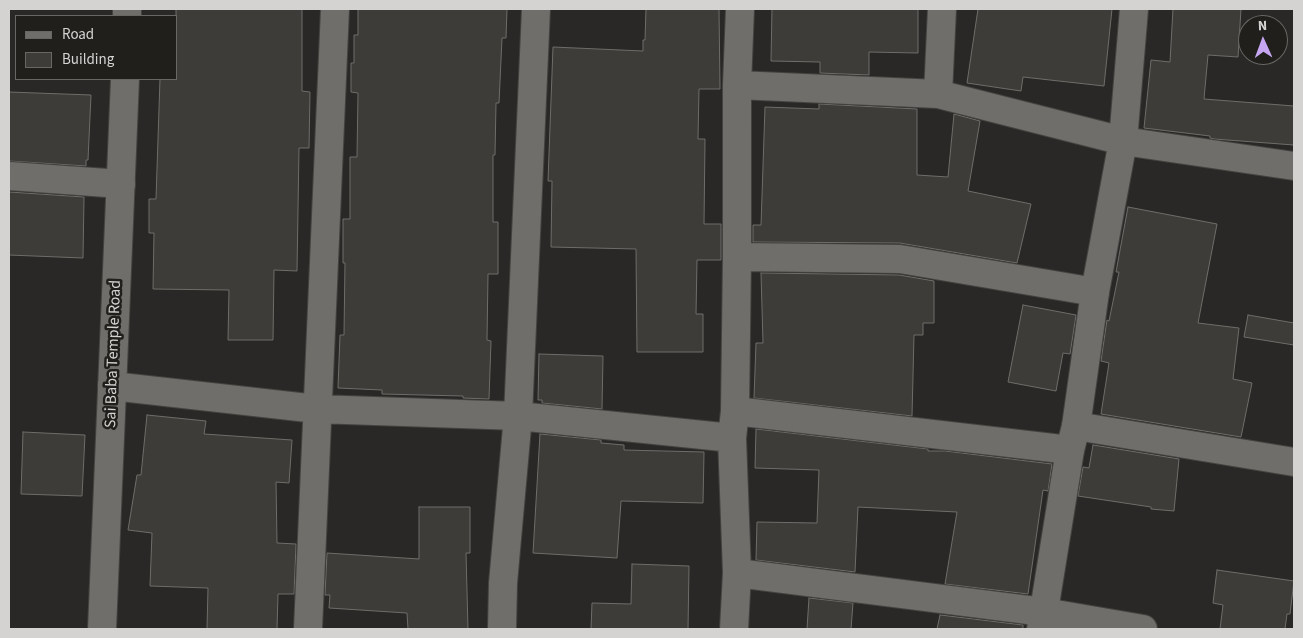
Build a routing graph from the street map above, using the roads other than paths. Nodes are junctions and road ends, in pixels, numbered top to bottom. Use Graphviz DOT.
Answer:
graph roads {
  1 [pos="336,9"];
  2 [pos="536,9"];
  3 [pos="740,9"];
  4 [pos="942,9"];
  5 [pos="1134,9"];
  6 [pos="125,80"];
  7 [pos="737,85"];
  8 [pos="938,94"];
  9 [pos="1123,141"];
  10 [pos="1294,166"];
  11 [pos="9,176"];
  12 [pos="121,184"];
  13 [pos="737,257"];
  14 [pos="1095,292"];
  15 [pos="112,386"];
  16 [pos="317,409"];
  17 [pos="518,416"];
  18 [pos="734,424"];
  19 [pos="1073,438"];
  20 [pos="1294,462"];
  21 [pos="737,574"];
  22 [pos="1042,620"];
  23 [pos="102,629"];
  24 [pos="308,629"];
  25 [pos="502,629"];
  26 [pos="734,629"];
  27 [pos="1143,629"];
  1 -- 16 [label="street"];
  2 -- 17 [label="street"];
  3 -- 7 [label="street"];
  4 -- 8 [label="street"];
  5 -- 9 [label="street"];
  6 -- 12 [label="street, Sai Baba Temple Road"];
  7 -- 8 [label="street"];
  7 -- 13 [label="street"];
  8 -- 9 [label="street"];
  9 -- 10 [label="street"];
  9 -- 14 [label="street"];
  11 -- 12 [label="street"];
  12 -- 15 [label="street, Sai Baba Temple Road"];
  13 -- 14 [label="street"];
  13 -- 18 [label="street"];
  14 -- 19 [label="street"];
  15 -- 16 [label="street"];
  15 -- 23 [label="street, Sai Baba Temple Road"];
  16 -- 17 [label="street"];
  16 -- 24 [label="street"];
  17 -- 18 [label="street"];
  17 -- 25 [label="street"];
  18 -- 19 [label="street"];
  18 -- 21 [label="street"];
  19 -- 20 [label="street"];
  19 -- 22 [label="street"];
  21 -- 22 [label="street"];
  21 -- 26 [label="street"];
  22 -- 27 [label="street"];
}
